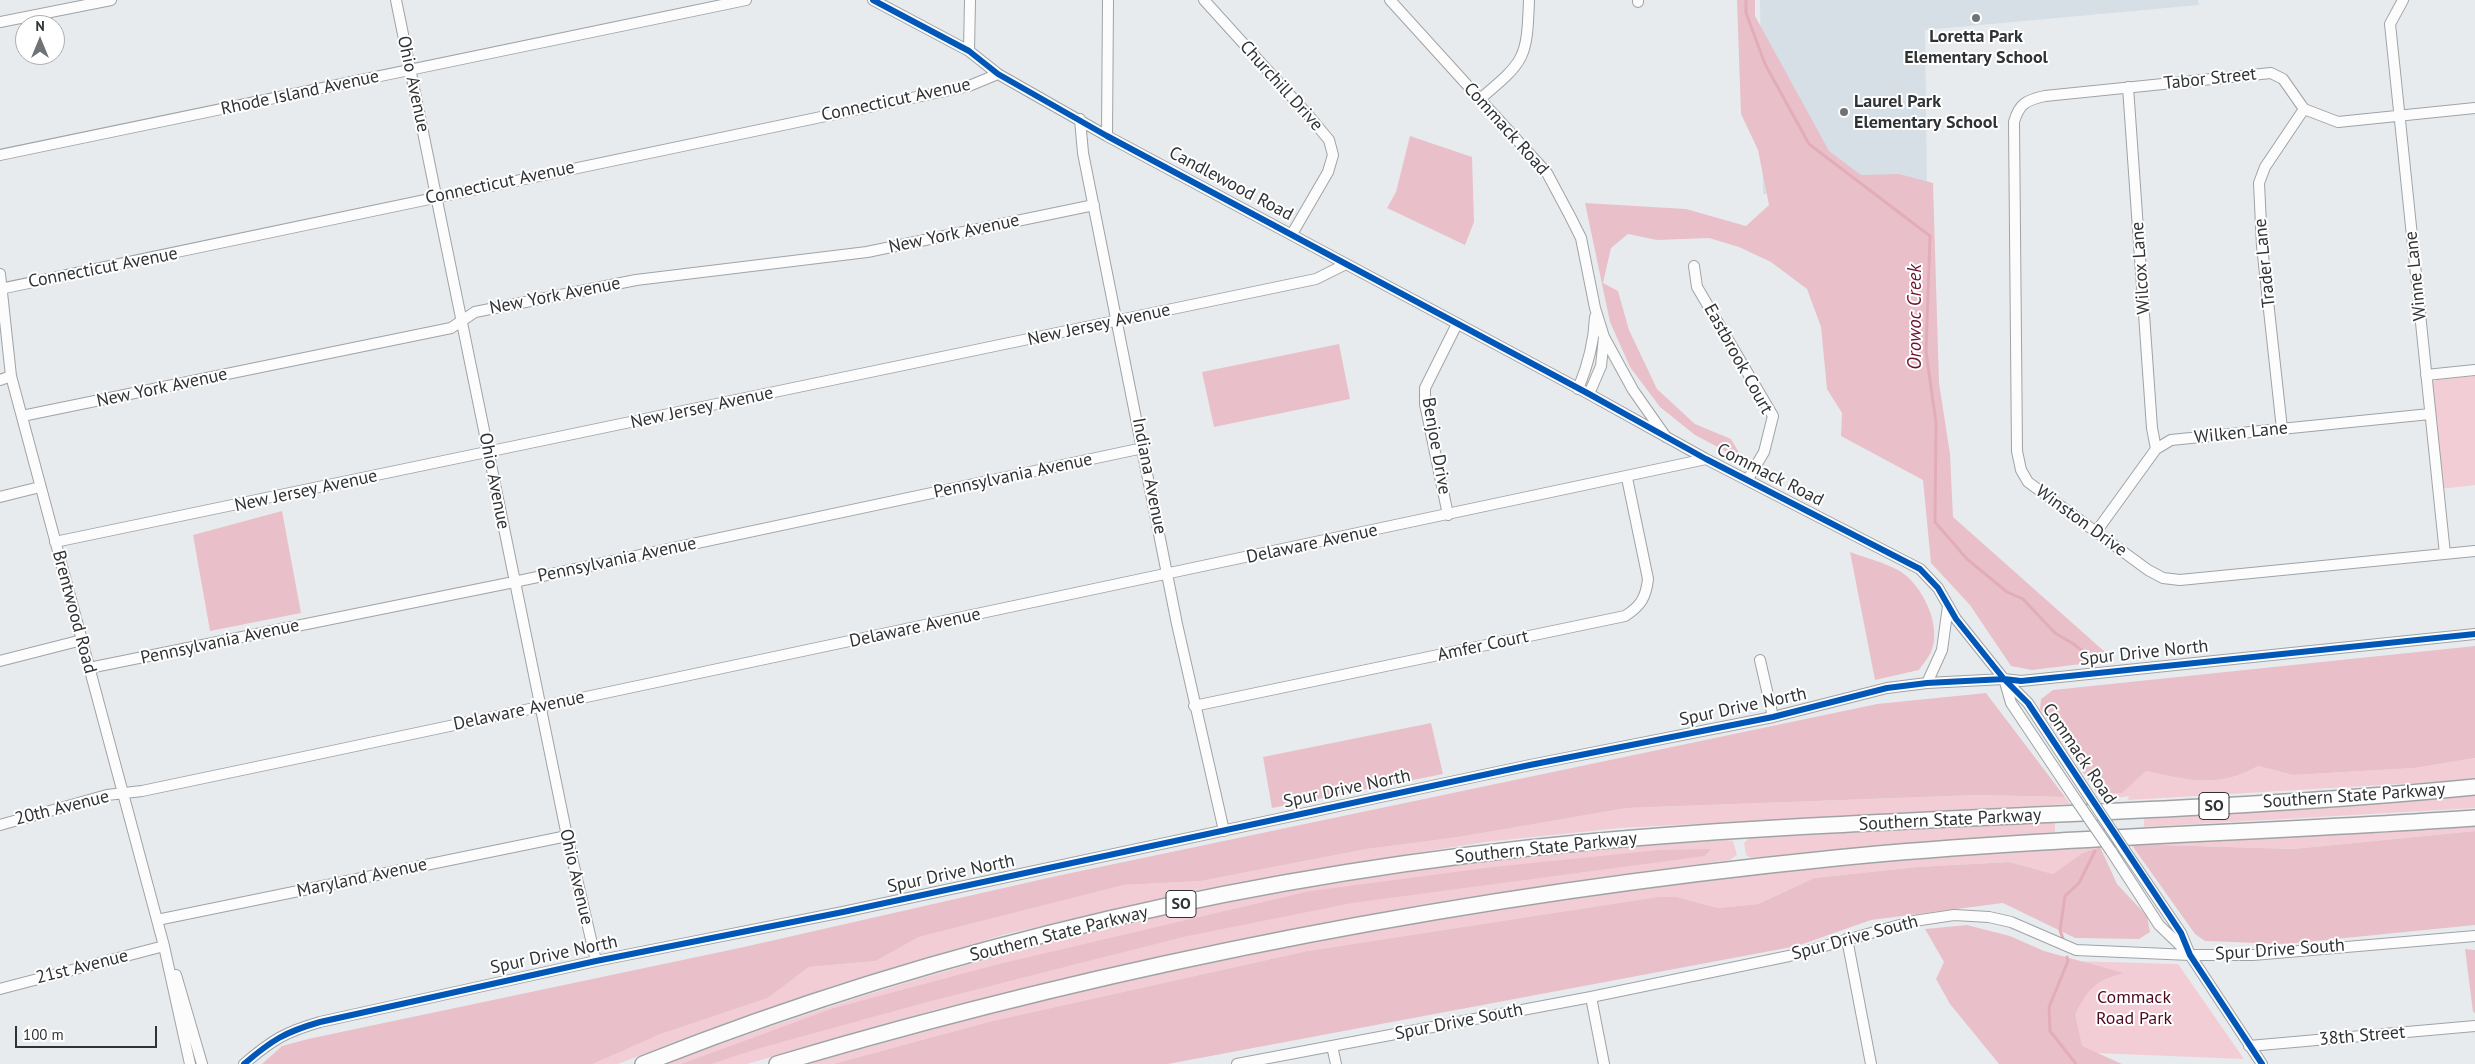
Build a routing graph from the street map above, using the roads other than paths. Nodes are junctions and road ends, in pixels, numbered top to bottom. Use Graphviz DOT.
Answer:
graph roads {
  1 [pos="111,0"];
  2 [pos="396,0"];
  3 [pos="746,0"];
  4 [pos="874,0"];
  5 [pos="970,0"];
  6 [pos="1108,0"];
  7 [pos="1204,0"];
  8 [pos="1390,0"];
  9 [pos="1529,0"];
  10 [pos="2403,0"];
  11 [pos="0,22"];
  12 [pos="969,52"];
  13 [pos="410,70"];
  14 [pos="998,74"];
  15 [pos="2128,87"];
  16 [pos="1480,100"];
  17 [pos="2018,108"];
  18 [pos="2475,108"];
  19 [pos="2304,109"];
  20 [pos="2399,116"];
  21 [pos="1080,119"];
  22 [pos="1107,136"];
  23 [pos="0,156"];
  24 [pos="436,197"];
  25 [pos="1094,204"];
  26 [pos="1292,234"];
  27 [pos="1346,264"];
  28 [pos="1694,266"];
  29 [pos="0,274"];
  30 [pos="1,289"];
  31 [pos="1595,308"];
  32 [pos="462,321"];
  33 [pos="1117,321"];
  34 [pos="1457,324"];
  35 [pos="1604,337"];
  36 [pos="2475,370"];
  37 [pos="2426,375"];
  38 [pos="11,376"];
  39 [pos="0,380"];
  40 [pos="1578,389"];
  41 [pos="1589,394"];
  42 [pos="2430,414"];
  43 [pos="22,416"];
  44 [pos="2282,429"];
  45 [pos="1667,437"];
  46 [pos="1143,448"];
  47 [pos="2156,449"];
  48 [pos="488,452"];
  49 [pos="1706,459"];
  50 [pos="1627,478"];
  51 [pos="1748,479"];
  52 [pos="40,487"];
  53 [pos="0,497"];
  54 [pos="1448,515"];
  55 [pos="2096,532"];
  56 [pos="56,542"];
  57 [pos="2475,551"];
  58 [pos="2445,554"];
  59 [pos="1168,575"];
  60 [pos="514,582"];
  61 [pos="1948,606"];
  62 [pos="2475,634"];
  63 [pos="82,640"];
  64 [pos="1760,660"];
  65 [pos="0,661"];
  66 [pos="89,668"];
  67 [pos="2004,679"];
  68 [pos="1927,683"];
  69 [pos="1194,706"];
  70 [pos="541,707"];
  71 [pos="1773,718"];
  72 [pos="2475,787"];
  73 [pos="124,794"];
  74 [pos="2475,818"];
  75 [pos="0,824"];
  76 [pos="1224,831"];
  77 [pos="567,836"];
  78 [pos="157,920"];
  79 [pos="2475,936"];
  80 [pos="1847,939"];
  81 [pos="164,946"];
  82 [pos="2190,955"];
  83 [pos="596,961"];
  84 [pos="0,989"];
  85 [pos="1591,997"];
  86 [pos="2475,1026"];
  87 [pos="1332,1046"];
  88 [pos="2249,1046"];
  89 [pos="190,1064"];
  90 [pos="202,1064"];
  91 [pos="244,1064"];
  92 [pos="643,1064"];
  93 [pos="776,1064"];
  94 [pos="1237,1064"];
  95 [pos="1336,1064"];
  96 [pos="1604,1064"];
  97 [pos="1871,1064"];
  98 [pos="2262,1064"];
  1 -- 11 [label="street"];
  2 -- 13 [label="street, Ohio Avenue"];
  3 -- 13 [label="street, Rhode Island Avenue"];
  4 -- 12 [label="street, Candlewood Road"];
  5 -- 12 [label="street"];
  6 -- 22 [label="street"];
  7 -- 26 [label="street, Churchill Drive"];
  8 -- 16 [label="street, Commack Road"];
  9 -- 16 [label="street"];
  10 -- 20 [label="street, Winne Lane"];
  12 -- 14 [label="street, Candlewood Road"];
  13 -- 23 [label="street, Rhode Island Avenue"];
  13 -- 24 [label="street, Ohio Avenue"];
  14 -- 21 [label="street, Candlewood Road"];
  14 -- 24 [label="street, Connecticut Avenue"];
  15 -- 17 [label="street, Tabor Street"];
  15 -- 19 [label="street, Tabor Street"];
  15 -- 47 [label="street, Wilcox Lane"];
  16 -- 31 [label="street, Commack Road"];
  17 -- 55 [label="street, Winston Drive"];
  18 -- 20 [label="street"];
  19 -- 20 [label="street"];
  19 -- 44 [label="street, Trader Lane"];
  20 -- 37 [label="street, Winne Lane"];
  21 -- 22 [label="street, Candlewood Road"];
  21 -- 25 [label="street, Indiana Avenue"];
  22 -- 26 [label="street, Candlewood Road"];
  24 -- 30 [label="street, Connecticut Avenue"];
  24 -- 32 [label="street, Ohio Avenue"];
  25 -- 32 [label="street, New York Avenue"];
  25 -- 33 [label="street, Indiana Avenue"];
  26 -- 27 [label="street, Candlewood Road"];
  27 -- 33 [label="street, New Jersey Avenue"];
  27 -- 34 [label="street, Candlewood Road"];
  28 -- 51 [label="street, Eastbrook Court"];
  29 -- 30 [label="street, Brentwood Road"];
  30 -- 38 [label="street, Brentwood Road"];
  31 -- 35 [label="street, Commack Road"];
  31 -- 40 [label="street, Commack Road"];
  32 -- 43 [label="street, New York Avenue"];
  32 -- 48 [label="street, Ohio Avenue"];
  33 -- 46 [label="street, Indiana Avenue"];
  33 -- 48 [label="street, New Jersey Avenue"];
  34 -- 40 [label="street, Candlewood Road"];
  34 -- 54 [label="street, Benjoe Drive"];
  35 -- 41 [label="street, Commack Road"];
  35 -- 45 [label="street"];
  36 -- 37 [label="street"];
  37 -- 42 [label="street, Winne Lane"];
  38 -- 39 [label="street"];
  38 -- 43 [label="street, Brentwood Road"];
  40 -- 41 [label="street, Commack Road"];
  41 -- 45 [label="street, Commack Road"];
  42 -- 44 [label="street, Wilken Lane"];
  42 -- 58 [label="street, Winne Lane"];
  43 -- 52 [label="street, Brentwood Road"];
  44 -- 47 [label="street, Wilken Lane"];
  45 -- 49 [label="street, Commack Road"];
  46 -- 59 [label="street, Indiana Avenue"];
  46 -- 60 [label="street, Pennsylvania Avenue"];
  47 -- 55 [label="street"];
  48 -- 56 [label="street, New Jersey Avenue"];
  48 -- 60 [label="street, Ohio Avenue"];
  49 -- 50 [label="street, Delaware Avenue"];
  49 -- 51 [label="street, Commack Road"];
  50 -- 54 [label="street, Delaware Avenue"];
  50 -- 69 [label="street, Amfer Court"];
  51 -- 61 [label="street, Commack Road"];
  52 -- 53 [label="street"];
  52 -- 56 [label="street, Brentwood Road"];
  54 -- 59 [label="street, Delaware Avenue"];
  55 -- 58 [label="street, Winston Drive"];
  56 -- 63 [label="street, Brentwood Road"];
  57 -- 58 [label="street, Winston Drive"];
  59 -- 69 [label="street, Indiana Avenue"];
  59 -- 70 [label="street, Delaware Avenue"];
  60 -- 66 [label="street, Pennsylvania Avenue"];
  60 -- 70 [label="street, Ohio Avenue"];
  61 -- 67 [label="street, Commack Road"];
  61 -- 68 [label="street"];
  62 -- 67 [label="street, Spur Drive North"];
  63 -- 65 [label="street"];
  63 -- 66 [label="street, Brentwood Road"];
  64 -- 71 [label="street"];
  66 -- 73 [label="street, Brentwood Road"];
  67 -- 68 [label="street, Spur Drive North"];
  67 -- 82 [label="street, Commack Road, bridge"];
  67 -- 82 [label="street, Commack Road, bridge"];
  68 -- 71 [label="street, Spur Drive North"];
  69 -- 76 [label="street, Indiana Avenue"];
  70 -- 73 [label="street, Delaware Avenue"];
  70 -- 77 [label="street, Ohio Avenue"];
  71 -- 76 [label="street, Spur Drive North"];
  72 -- 92 [label="highway, Southern State Parkway / SO"];
  73 -- 75 [label="street, 20th Avenue"];
  73 -- 78 [label="street, Brentwood Road"];
  74 -- 93 [label="highway, Southern State Parkway / SO"];
  76 -- 83 [label="street, Spur Drive North"];
  77 -- 78 [label="street, Maryland Avenue"];
  77 -- 83 [label="street, Ohio Avenue"];
  78 -- 81 [label="street, Brentwood Road"];
  79 -- 82 [label="street, Spur Drive South"];
  80 -- 82 [label="street, Spur Drive South"];
  80 -- 85 [label="street, Spur Drive South"];
  80 -- 97 [label="street"];
  81 -- 84 [label="street, 21st Avenue"];
  81 -- 89 [label="street, Brentwood Road"];
  81 -- 90 [label="street, Brentwood Road"];
  82 -- 88 [label="street, Commack Road"];
  83 -- 91 [label="street, Spur Drive North"];
  85 -- 87 [label="street, Spur Drive South"];
  85 -- 96 [label="street"];
  86 -- 88 [label="street, 38th Street"];
  87 -- 94 [label="street, Spur Drive South"];
  87 -- 95 [label="street"];
  88 -- 98 [label="street, Commack Road"];
}
